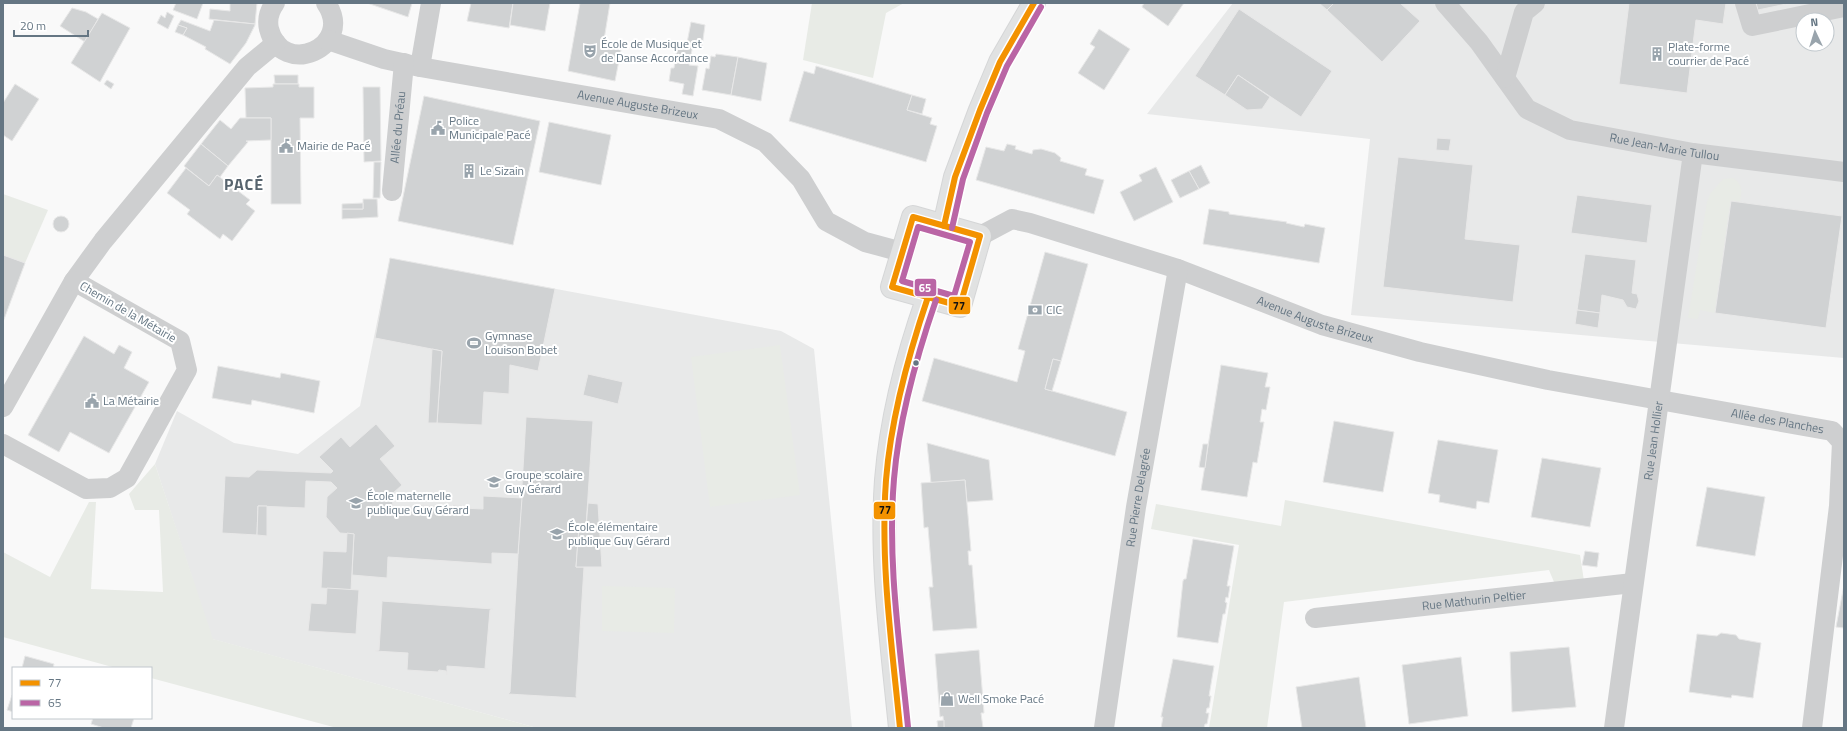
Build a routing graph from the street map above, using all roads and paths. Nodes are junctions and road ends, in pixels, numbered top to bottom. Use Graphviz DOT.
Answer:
graph roads {
  1 [pos="275,3"];
  2 [pos="326,3"];
  3 [pos="431,3"];
  4 [pos="1034,3"];
  5 [pos="1445,3"];
  6 [pos="1535,3"];
  7 [pos="1745,3"];
  8 [pos="1844,7"];
  9 [pos="328,40"];
  10 [pos="276,43"];
  11 [pos="412,65"];
  12 [pos="1505,78"];
  13 [pos="1693,153"];
  14 [pos="1844,172"];
  15 [pos="392,191"];
  16 [pos="944,226"];
  17 [pos="980,236"];
  18 [pos="902,252"];
  19 [pos="1178,268"];
  20 [pos="74,281"];
  21 [pos="928,297"];
  22 [pos="1661,401"];
  23 [pos="3,407"];
  24 [pos="3,444"];
  25 [pos="1841,507"];
  26 [pos="1633,583"];
  27 [pos="1315,618"];
  28 [pos="900,728"];
  29 [pos="1104,728"];
  30 [pos="1614,728"];
  31 [pos="1812,728"];
  1 -- 10 [label="street"];
  2 -- 9 [label="street"];
  3 -- 11 [label="street, Allée du Préau"];
  4 -- 16 [label="street"];
  5 -- 12 [label="street, Rue Jean-Marie Tullou"];
  6 -- 12 [label="street"];
  7 -- 8 [label="street"];
  9 -- 10 [label="street"];
  9 -- 11 [label="street, Avenue Auguste Brizeux"];
  10 -- 20 [label="street, Chemin de la Métairie"];
  11 -- 15 [label="street, Allée du Préau"];
  11 -- 18 [label="street, Avenue Auguste Brizeux"];
  12 -- 13 [label="street, Rue Jean-Marie Tullou"];
  13 -- 14 [label="street, Rue Jean-Marie Tullou"];
  13 -- 22 [label="street, Rue Jean Hollier"];
  16 -- 17 [label="street"];
  16 -- 18 [label="street"];
  17 -- 19 [label="street, Avenue Auguste Brizeux"];
  17 -- 21 [label="street"];
  18 -- 21 [label="street"];
  19 -- 22 [label="street, Avenue Auguste Brizeux"];
  19 -- 29 [label="street, Rue Pierre Delagrée"];
  20 -- 23 [label="street, Chemin de la Métairie"];
  20 -- 24 [label="street, Chemin de la Métairie"];
  21 -- 28 [label="street"];
  22 -- 25 [label="street, Allée des Planches"];
  22 -- 26 [label="street, Rue Jean Hollier"];
  25 -- 31 [label="street, Allée des Planches"];
  26 -- 27 [label="street, Rue Mathurin Peltier"];
  26 -- 30 [label="street, Rue Jean Hollier"];
}
